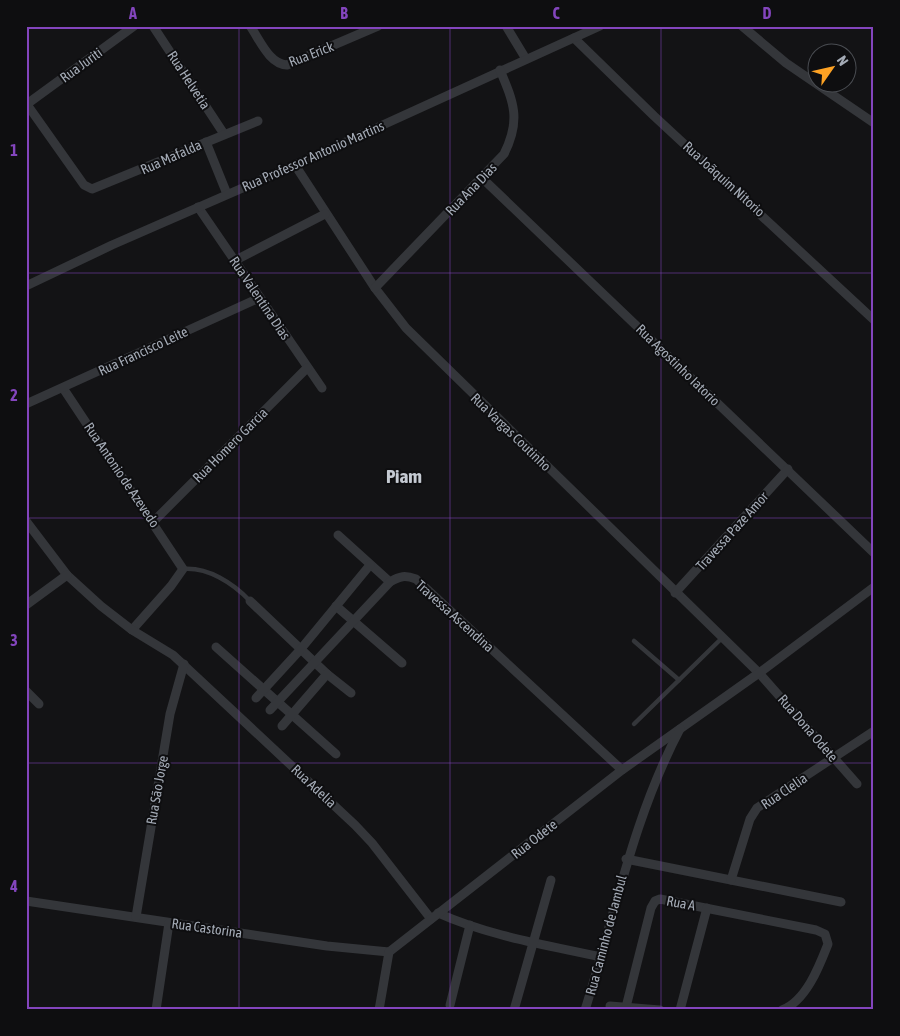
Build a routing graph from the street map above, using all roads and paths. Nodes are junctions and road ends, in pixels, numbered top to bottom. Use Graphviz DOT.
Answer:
graph roads {
  1 [pos="134,26"];
  2 [pos="153,26"];
  3 [pos="250,26"];
  4 [pos="378,26"];
  5 [pos="506,26"];
  6 [pos="600,26"];
  7 [pos="742,26"];
  8 [pos="574,38"];
  9 [pos="526,59"];
  10 [pos="500,70"];
  11 [pos="27,103"];
  12 [pos="258,120"];
  13 [pos="874,122"];
  14 [pos="224,134"];
  15 [pos="206,142"];
  16 [pos="295,165"];
  17 [pos="482,178"];
  18 [pos="227,194"];
  19 [pos="198,207"];
  20 [pos="325,214"];
  21 [pos="234,261"];
  22 [pos="26,286"];
  23 [pos="375,288"];
  24 [pos="258,298"];
  25 [pos="874,320"];
  26 [pos="308,368"];
  27 [pos="63,388"];
  28 [pos="322,388"];
  29 [pos="26,404"];
  30 [pos="788,469"];
  31 [pos="26,520"];
  32 [pos="154,522"];
  33 [pos="338,535"];
  34 [pos="874,552"];
  35 [pos="370,565"];
  36 [pos="182,566"];
  37 [pos="67,575"];
  38 [pos="390,582"];
  39 [pos="874,587"];
  40 [pos="675,593"];
  41 [pos="250,601"];
  42 [pos="26,605"];
  43 [pos="336,606"];
  44 [pos="354,620"];
  45 [pos="132,630"];
  46 [pos="722,638"];
  47 [pos="634,641"];
  48 [pos="216,647"];
  49 [pos="300,650"];
  50 [pos="314,662"];
  51 [pos="402,663"];
  52 [pos="184,664"];
  53 [pos="759,673"];
  54 [pos="327,674"];
  55 [pos="678,680"];
  56 [pos="264,690"];
  57 [pos="26,691"];
  58 [pos="351,693"];
  59 [pos="256,698"];
  60 [pos="278,702"];
  61 [pos="39,704"];
  62 [pos="270,710"];
  63 [pos="291,714"];
  64 [pos="634,724"];
  65 [pos="282,726"];
  66 [pos="680,727"];
  67 [pos="874,731"];
  68 [pos="336,754"];
  69 [pos="834,757"];
  70 [pos="622,770"];
  71 [pos="857,784"];
  72 [pos="626,859"];
  73 [pos="551,880"];
  74 [pos="731,880"];
  75 [pos="26,901"];
  76 [pos="840,902"];
  77 [pos="707,908"];
  78 [pos="434,916"];
  79 [pos="136,917"];
  80 [pos="169,923"];
  81 [pos="470,925"];
  82 [pos="532,942"];
  83 [pos="389,952"];
  84 [pos="601,957"];
  85 [pos="450,1005"];
  86 [pos="610,1006"];
  87 [pos="626,1007"];
  88 [pos="156,1010"];
  89 [pos="379,1010"];
  90 [pos="514,1010"];
  91 [pos="585,1010"];
  92 [pos="660,1010"];
  93 [pos="680,1010"];
  94 [pos="782,1010"];
  1 -- 11 [label="street, Rua Juriti"];
  2 -- 14 [label="street, Rua Helvetia"];
  3 -- 4 [label="street, Rua Erick"];
  5 -- 9 [label="street"];
  6 -- 8 [label="street, Rua Professor Antonio Martins"];
  7 -- 13 [label="street"];
  8 -- 9 [label="street, Rua Professor Antonio Martins"];
  8 -- 25 [label="street, Rua Joãquim Nitorio"];
  9 -- 10 [label="street, Rua Professor Antonio Martins"];
  10 -- 16 [label="street, Rua Professor Antonio Martins"];
  10 -- 17 [label="street, Rua Ana Dias"];
  11 -- 15 [label="street, Rua Mafalda"];
  12 -- 14 [label="street, Rua Mafalda"];
  14 -- 15 [label="street, Rua Mafalda"];
  15 -- 18 [label="street"];
  16 -- 18 [label="street, Rua Professor Antonio Martins"];
  16 -- 20 [label="street, Rua Vargas Coutinho"];
  17 -- 23 [label="street, Rua Ana Dias"];
  17 -- 30 [label="street, Rua Agostinho Iatorio"];
  18 -- 19 [label="street, Rua Professor Antonio Martins"];
  19 -- 21 [label="street, Rua Valentina Dias"];
  19 -- 22 [label="street, Rua Professor Antonio Martins"];
  20 -- 21 [label="street"];
  20 -- 23 [label="street, Rua Vargas Coutinho"];
  21 -- 24 [label="street, Rua Valentina Dias"];
  23 -- 40 [label="street, Rua Vargas Coutinho"];
  24 -- 26 [label="street, Rua Valentina Dias"];
  24 -- 27 [label="street, Rua Francisco Leite"];
  26 -- 28 [label="street, Rua Valentina Dias"];
  26 -- 32 [label="street, Rua Homero Garcia"];
  27 -- 29 [label="street, Rua Francisco Leite"];
  27 -- 32 [label="street, Rua Antonio de Azevedo"];
  30 -- 34 [label="street, Rua Agostinho Iatorio"];
  30 -- 40 [label="street, Travessa Paze Amor"];
  31 -- 37 [label="street, Rua Adelia"];
  32 -- 36 [label="street, Rua Antonio de Azevedo"];
  33 -- 35 [label="street"];
  35 -- 38 [label="street"];
  35 -- 43 [label="street"];
  36 -- 41 [label="lane"];
  36 -- 45 [label="street"];
  37 -- 42 [label="street"];
  37 -- 45 [label="street, Rua Adelia"];
  38 -- 44 [label="street"];
  38 -- 70 [label="street, Travessa Ascendina"];
  39 -- 53 [label="street, Rua Odete"];
  40 -- 46 [label="street, Rua Vargas Coutinho"];
  41 -- 49 [label="street"];
  43 -- 44 [label="street"];
  43 -- 49 [label="street"];
  44 -- 50 [label="street"];
  44 -- 51 [label="street"];
  45 -- 52 [label="street, Rua Adelia"];
  46 -- 53 [label="street, Rua Vargas Coutinho"];
  46 -- 55 [label="lane"];
  47 -- 55 [label="lane"];
  48 -- 56 [label="street"];
  49 -- 50 [label="street"];
  49 -- 56 [label="street"];
  50 -- 54 [label="street"];
  50 -- 60 [label="street"];
  52 -- 78 [label="street, Rua Adelia"];
  52 -- 79 [label="street, Rua São Jorge"];
  53 -- 66 [label="street, Rua Odete"];
  53 -- 69 [label="street, Rua Dona Odete"];
  54 -- 58 [label="street"];
  54 -- 63 [label="street"];
  55 -- 64 [label="lane"];
  56 -- 59 [label="street"];
  56 -- 60 [label="street"];
  57 -- 61 [label="street"];
  60 -- 62 [label="street"];
  60 -- 63 [label="street"];
  63 -- 65 [label="street"];
  63 -- 68 [label="street"];
  66 -- 70 [label="street, Rua Odete"];
  66 -- 72 [label="street"];
  67 -- 69 [label="street, Rua Clelia"];
  69 -- 71 [label="street, Rua Dona Odete"];
  69 -- 74 [label="street, Rua Clelia"];
  70 -- 78 [label="street, Rua Odete"];
  72 -- 74 [label="street"];
  72 -- 84 [label="street, Rua Caminho de Jambul"];
  73 -- 82 [label="street"];
  74 -- 76 [label="street"];
  75 -- 79 [label="street, Rua Castorina"];
  77 -- 87 [label="street, Rua A"];
  77 -- 93 [label="street"];
  77 -- 94 [label="street, Rua A"];
  78 -- 81 [label="street"];
  78 -- 83 [label="street, Rua Odete"];
  79 -- 80 [label="street, Rua Castorina"];
  80 -- 83 [label="street, Rua Castorina"];
  80 -- 88 [label="street"];
  81 -- 82 [label="street"];
  81 -- 85 [label="street"];
  82 -- 84 [label="street"];
  82 -- 90 [label="street"];
  83 -- 89 [label="street"];
  84 -- 91 [label="street, Rua Caminho de Jambul"];
  86 -- 87 [label="street"];
  87 -- 92 [label="street"];
}
